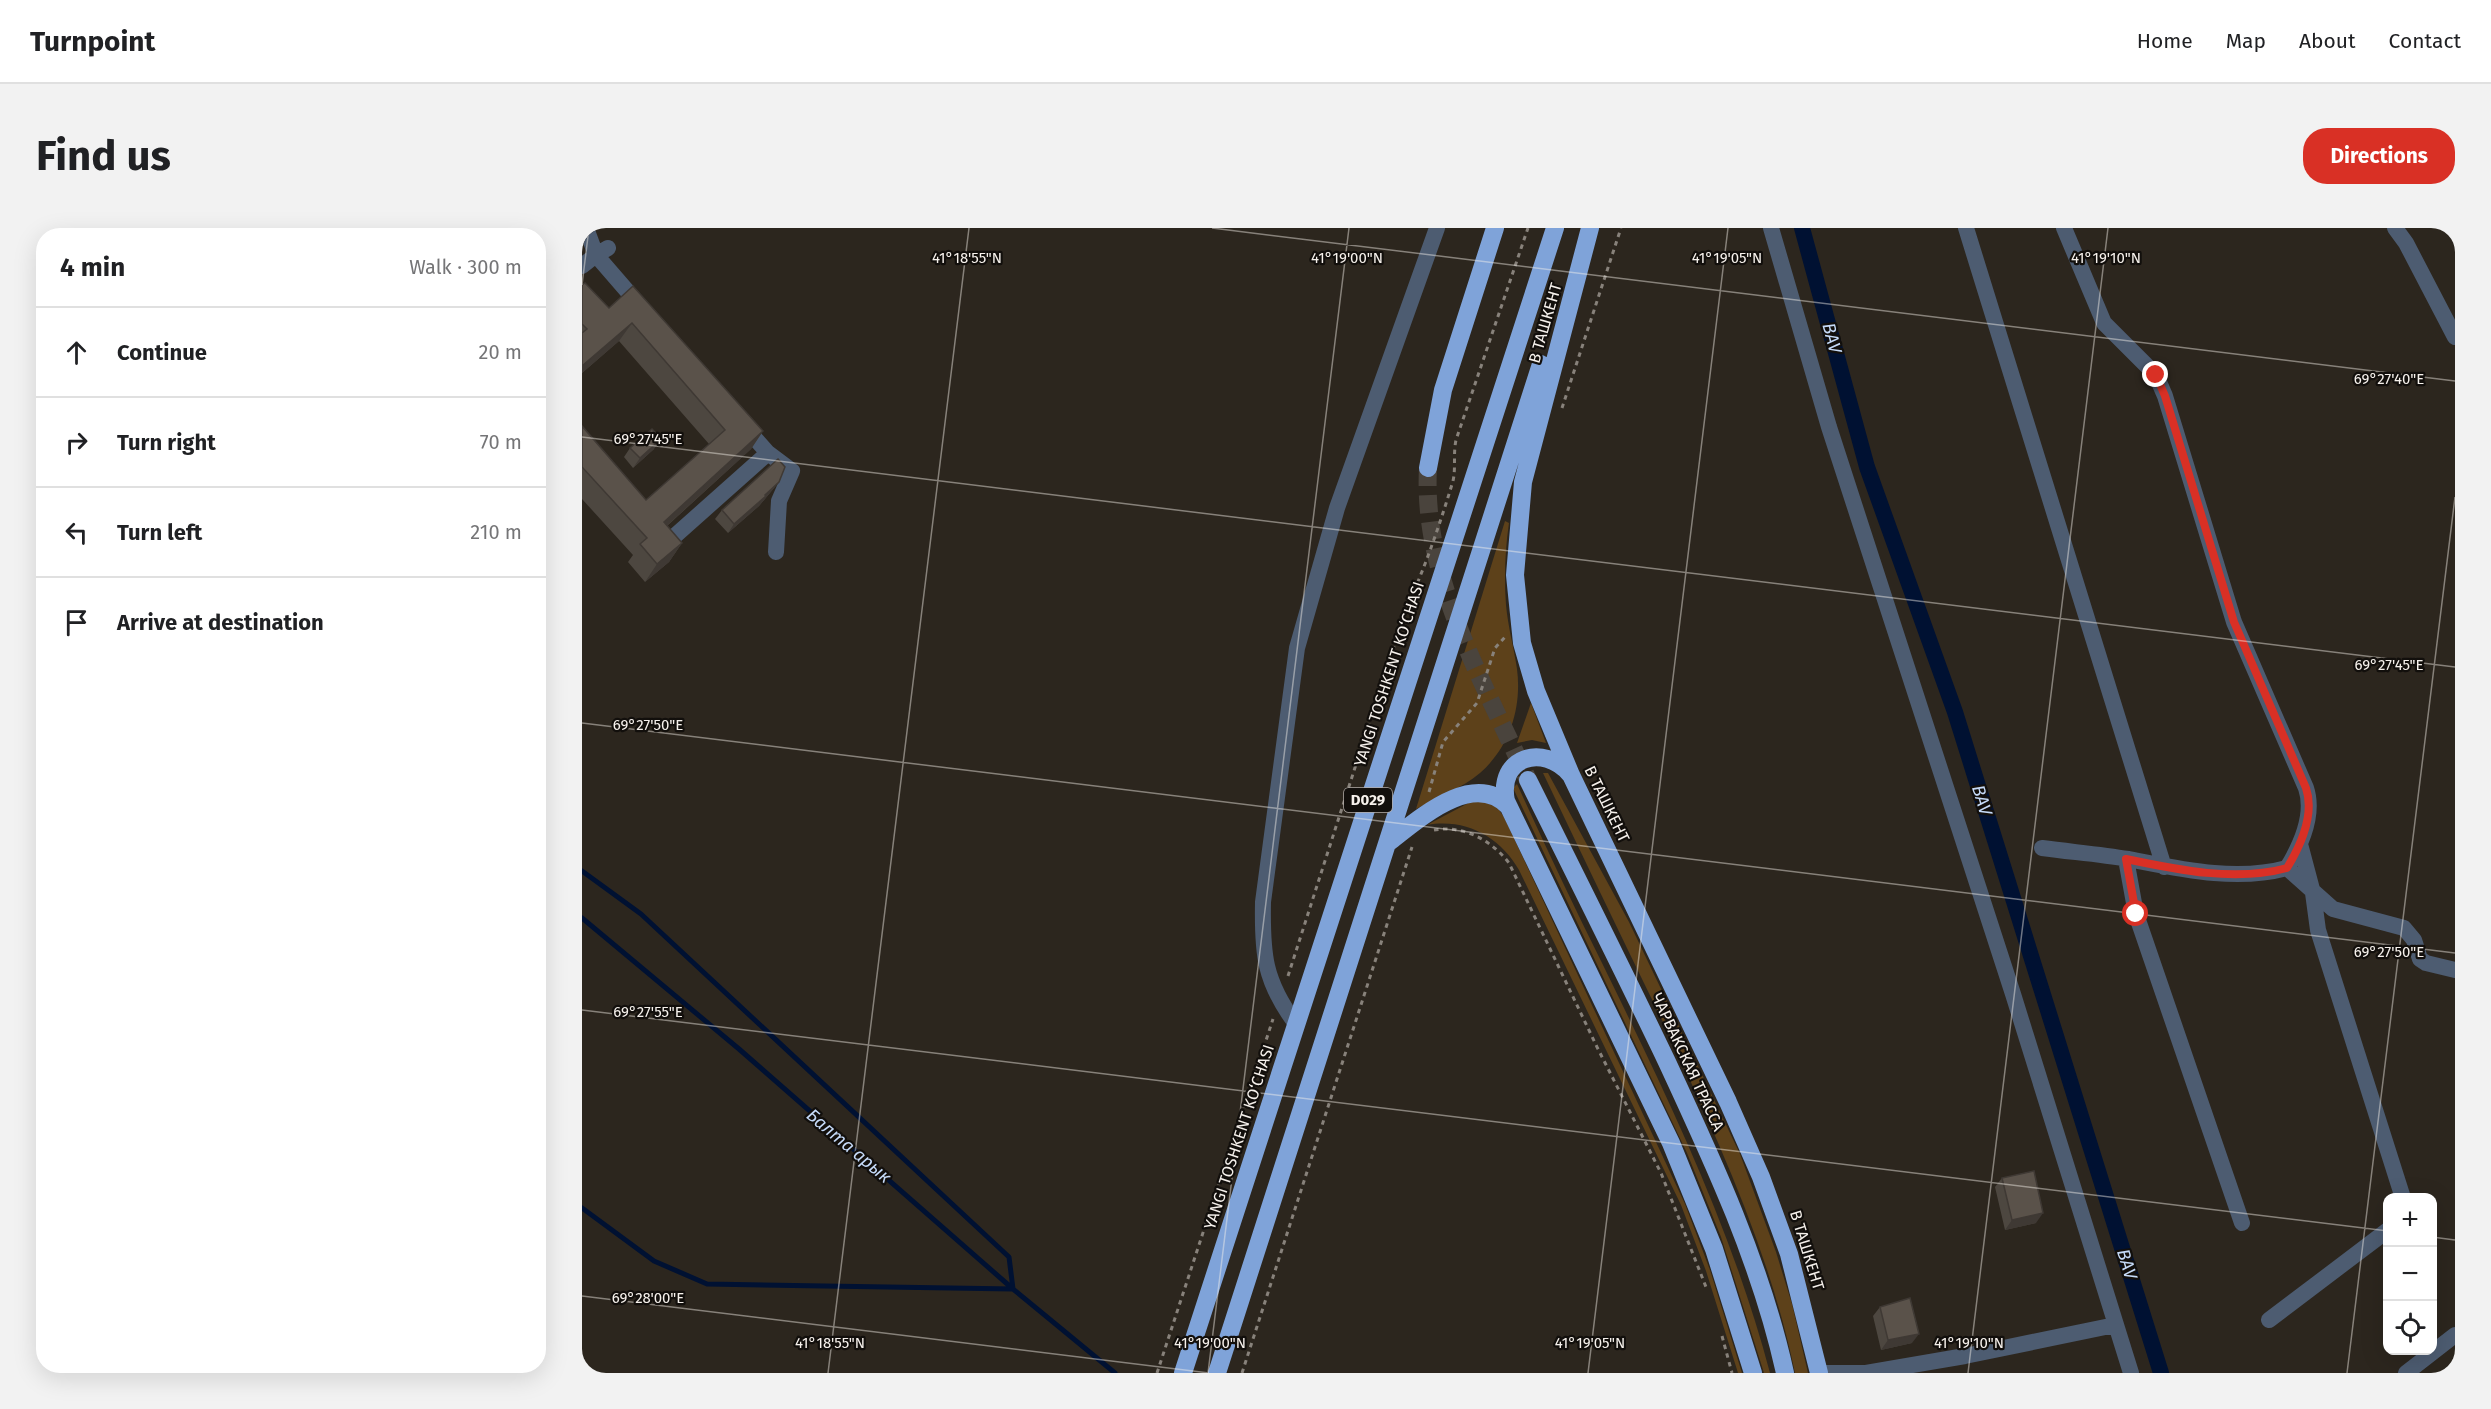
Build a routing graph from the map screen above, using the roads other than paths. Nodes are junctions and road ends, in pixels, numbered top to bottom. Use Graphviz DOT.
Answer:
graph roads {
  1 [pos="586,228"];
  2 [pos="1437,228"];
  3 [pos="1495,228"];
  4 [pos="1555,228"];
  5 [pos="1585,228"];
  6 [pos="1590,228"];
  7 [pos="1771,228"];
  8 [pos="1966,228"];
  9 [pos="2064,228"];
  10 [pos="2395,228"];
  11 [pos="595,256"];
  12 [pos="651,318"];
  13 [pos="2455,337"];
  14 [pos="729,408"];
  15 [pos="768,453"];
  16 [pos="1428,468"];
  17 [pos="668,542"];
  18 [pos="776,552"];
  19 [pos="1571,775"];
  20 [pos="1528,780"];
  21 [pos="1509,807"];
  22 [pos="1389,842"];
  23 [pos="2300,844"];
  24 [pos="2042,848"];
  25 [pos="2126,859"];
  26 [pos="2164,867"];
  27 [pos="2287,868"];
  28 [pos="2313,893"];
  29 [pos="2455,970"];
  30 [pos="1296,1024"];
  31 [pos="2402,1193"];
  32 [pos="2242,1224"];
  33 [pos="2383,1234"];
  34 [pos="2269,1320"];
  35 [pos="2115,1325"];
  36 [pos="2455,1335"];
  37 [pos="1183,1373"];
  38 [pos="1217,1373"];
  39 [pos="1753,1373"];
  40 [pos="1785,1373"];
  41 [pos="1819,1373"];
  42 [pos="1866,1373"];
  43 [pos="2131,1373"];
  44 [pos="2406,1373"];
  1 -- 11 [label="street"];
  2 -- 30 [label="street"];
  3 -- 16 [label="highway"];
  4 -- 30 [label="highway, YANGI TOSHKENT KO‘CHASI / D029"];
  5 -- 22 [label="highway, D029"];
  6 -- 19 [label="highway, В ТАШКЕНТ"];
  7 -- 35 [label="street"];
  8 -- 26 [label="street"];
  9 -- 23 [label="street"];
  10 -- 13 [label="street"];
  11 -- 12 [label="street"];
  14 -- 15 [label="street"];
  15 -- 17 [label="street"];
  15 -- 18 [label="street"];
  19 -- 21 [label="highway"];
  19 -- 41 [label="highway, В ТАШКЕНТ"];
  20 -- 40 [label="highway, ЧАРВАКСКАЯ ТРАССА"];
  21 -- 22 [label="highway"];
  21 -- 39 [label="highway"];
  22 -- 38 [label="highway, D029"];
  23 -- 27 [label="street"];
  23 -- 28 [label="street"];
  24 -- 25 [label="street"];
  25 -- 26 [label="street"];
  25 -- 32 [label="street"];
  26 -- 27 [label="street"];
  27 -- 28 [label="street"];
  28 -- 29 [label="street"];
  28 -- 31 [label="street"];
  30 -- 37 [label="highway, YANGI TOSHKENT KO‘CHASI / D029"];
  33 -- 34 [label="street"];
  35 -- 42 [label="street"];
  35 -- 43 [label="street"];
  36 -- 44 [label="street"];
  41 -- 42 [label="street"];
}
